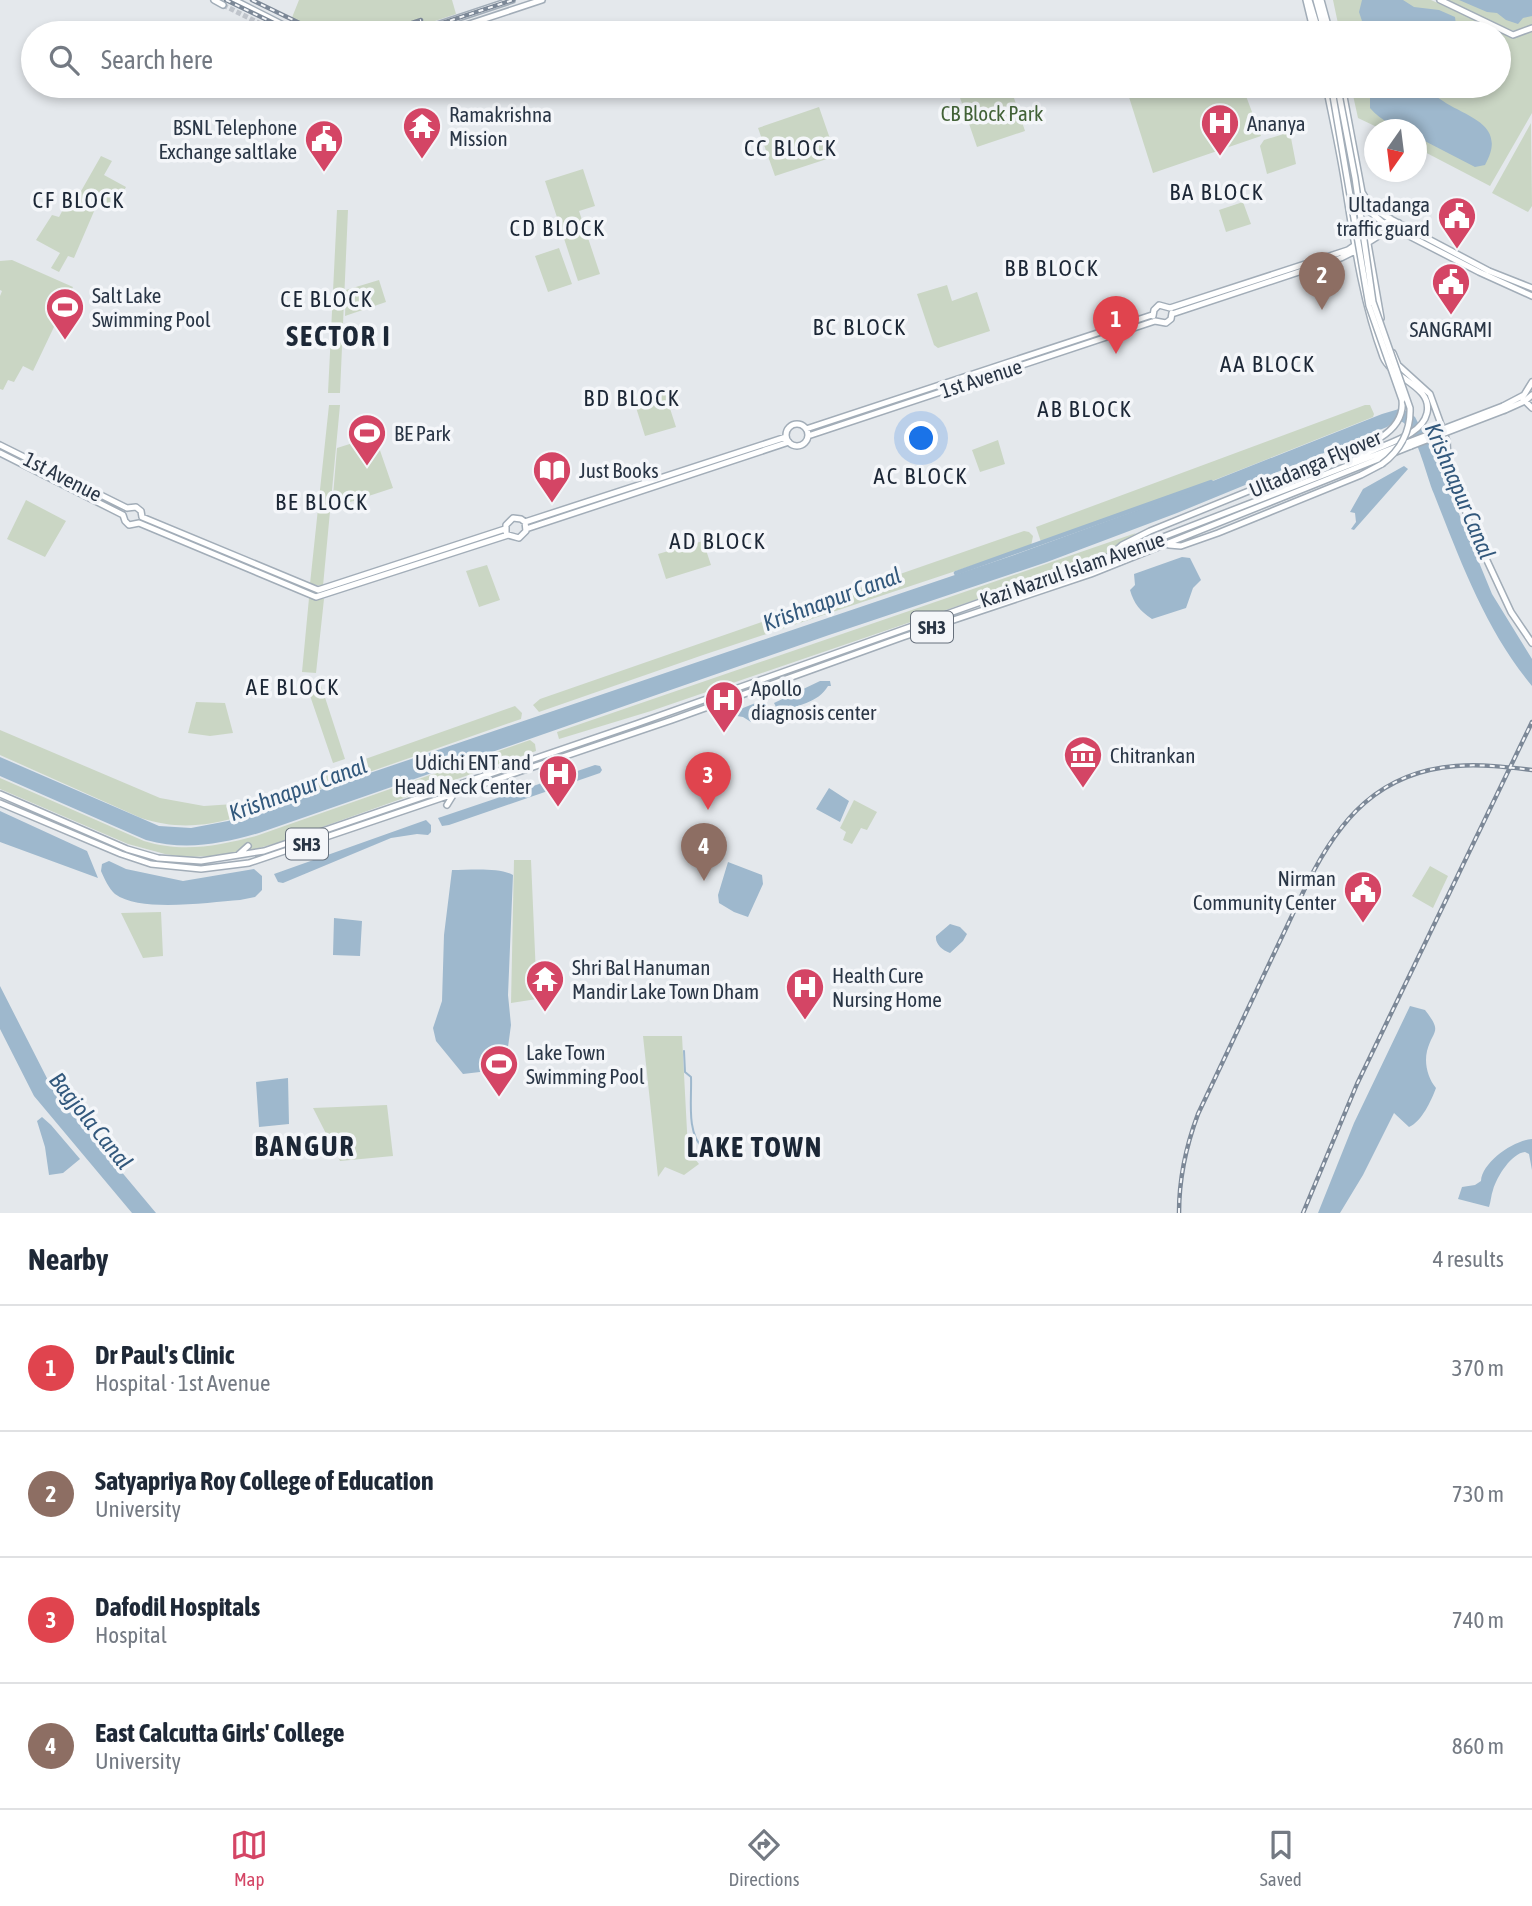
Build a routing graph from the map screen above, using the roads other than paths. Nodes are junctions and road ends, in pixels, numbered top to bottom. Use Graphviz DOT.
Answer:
graph roads {
  1 [pos="214,0"];
  2 [pos="234,0"];
  3 [pos="512,0"];
  4 [pos="542,0"];
  5 [pos="1308,0"];
  6 [pos="1318,0"];
  7 [pos="1440,0"];
  8 [pos="223,5"];
  9 [pos="275,21"];
  10 [pos="449,21"];
  11 [pos="478,21"];
  12 [pos="1313,21"];
  13 [pos="1324,21"];
  14 [pos="1485,21"];
  15 [pos="1532,28"];
  16 [pos="1511,33"];
  17 [pos="1331,98"];
  18 [pos="1336,98"];
  19 [pos="1337,98"];
  20 [pos="1342,98"];
  21 [pos="1346,190"];
  22 [pos="1389,221"];
  23 [pos="1397,226"];
  24 [pos="1367,241"];
  25 [pos="1354,249"];
  26 [pos="1532,288"];
  27 [pos="1532,296"];
  28 [pos="1171,311"];
  29 [pos="1154,318"];
  30 [pos="1532,382"];
  31 [pos="1532,395"];
  32 [pos="1523,399"];
  33 [pos="1532,408"];
  34 [pos="807,432"];
  35 [pos="788,439"];
  36 [pos="0,444"];
  37 [pos="1410,444"];
  38 [pos="0,453"];
  39 [pos="1348,465"];
  40 [pos="127,508"];
  41 [pos="123,515"];
  42 [pos="142,517"];
  43 [pos="139,523"];
  44 [pos="525,526"];
  45 [pos="507,532"];
  46 [pos="208,545"];
  47 [pos="1166,545"];
  48 [pos="205,552"];
  49 [pos="1108,557"];
  50 [pos="414,563"];
  51 [pos="267,570"];
  52 [pos="1091,573"];
  53 [pos="264,577"];
  54 [pos="1093,581"];
  55 [pos="314,589"];
  56 [pos="313,596"];
  57 [pos="1532,643"];
  58 [pos="694,704"];
  59 [pos="698,710"];
  60 [pos="455,792"];
  61 [pos="0,794"];
  62 [pos="0,803"];
  63 [pos="447,805"];
  64 [pos="342,820"];
  65 [pos="346,830"];
  66 [pos="248,846"];
  67 [pos="235,857"];
  1 -- 8 [label="main road"];
  2 -- 9 [label="main road"];
  3 -- 10 [label="main road"];
  4 -- 11 [label="main road"];
  5 -- 12 [label="main road"];
  6 -- 13 [label="main road"];
  7 -- 14 [label="main road"];
  15 -- 16 [label="main road"];
  17 -- 21 [label="main road"];
  18 -- 49 [label="main road, Ultadanga Flyover / SH3, bridge"];
  19 -- 47 [label="main road, Ultadanga Flyover / SH3, bridge"];
  20 -- 22 [label="main road"];
  21 -- 22 [label="main road"];
  21 -- 25 [label="main road"];
  22 -- 23 [label="main road"];
  22 -- 24 [label="main road"];
  23 -- 24 [label="main road"];
  23 -- 26 [label="main road"];
  23 -- 27 [label="main road"];
  24 -- 25 [label="main road"];
  24 -- 57 [label="main road"];
  25 -- 28 [label="main road"];
  25 -- 39 [label="main road"];
  28 -- 29 [label="main road"];
  28 -- 29 [label="main road"];
  29 -- 34 [label="main road, 1st Avenue"];
  30 -- 32 [label="main road"];
  31 -- 32 [label="main road"];
  32 -- 33 [label="main road"];
  32 -- 37 [label="main road, Kazi Nazrul Islam Avenue, bridge"];
  34 -- 35 [label="main road"];
  34 -- 35 [label="main road"];
  35 -- 44 [label="main road"];
  36 -- 40 [label="main road, 1st Avenue"];
  37 -- 39 [label="main road, Kazi Nazrul Islam Avenue"];
  37 -- 47 [label="main road, Kazi Nazrul Islam Avenue"];
  38 -- 41 [label="main road"];
  39 -- 49 [label="main road, Kazi Nazrul Islam Avenue"];
  40 -- 41 [label="main road"];
  40 -- 42 [label="main road"];
  41 -- 43 [label="main road"];
  42 -- 43 [label="main road"];
  42 -- 46 [label="main road"];
  43 -- 48 [label="main road"];
  44 -- 45 [label="main road"];
  44 -- 45 [label="main road"];
  45 -- 50 [label="main road"];
  46 -- 48 [label="main road"];
  46 -- 51 [label="main road"];
  47 -- 52 [label="main road, Kazi Nazrul Islam Avenue / SH3"];
  48 -- 53 [label="main road"];
  49 -- 58 [label="main road, Kazi Nazrul Islam Avenue / SH3"];
  50 -- 55 [label="main road"];
  50 -- 56 [label="main road"];
  51 -- 53 [label="main road"];
  51 -- 55 [label="main road"];
  52 -- 54 [label="main road"];
  52 -- 59 [label="main road, Kazi Nazrul Islam Avenue / SH3"];
  53 -- 56 [label="main road"];
  55 -- 56 [label="main road"];
  58 -- 59 [label="main road"];
  58 -- 64 [label="main road, Kazi Nazrul Islam Avenue / SH3"];
  59 -- 60 [label="main road, Kazi Nazrul Islam Avenue / SH3"];
  60 -- 63 [label="main road"];
  60 -- 65 [label="main road, Kazi Nazrul Islam Avenue / SH3"];
  61 -- 67 [label="main road, Kazi Nazrul Islam Avenue / SH3"];
  62 -- 65 [label="main road, Kazi Nazrul Islam Avenue / SH3"];
  64 -- 65 [label="main road"];
  64 -- 67 [label="main road, Kazi Nazrul Islam Avenue / SH3"];
  66 -- 67 [label="main road"];
}
